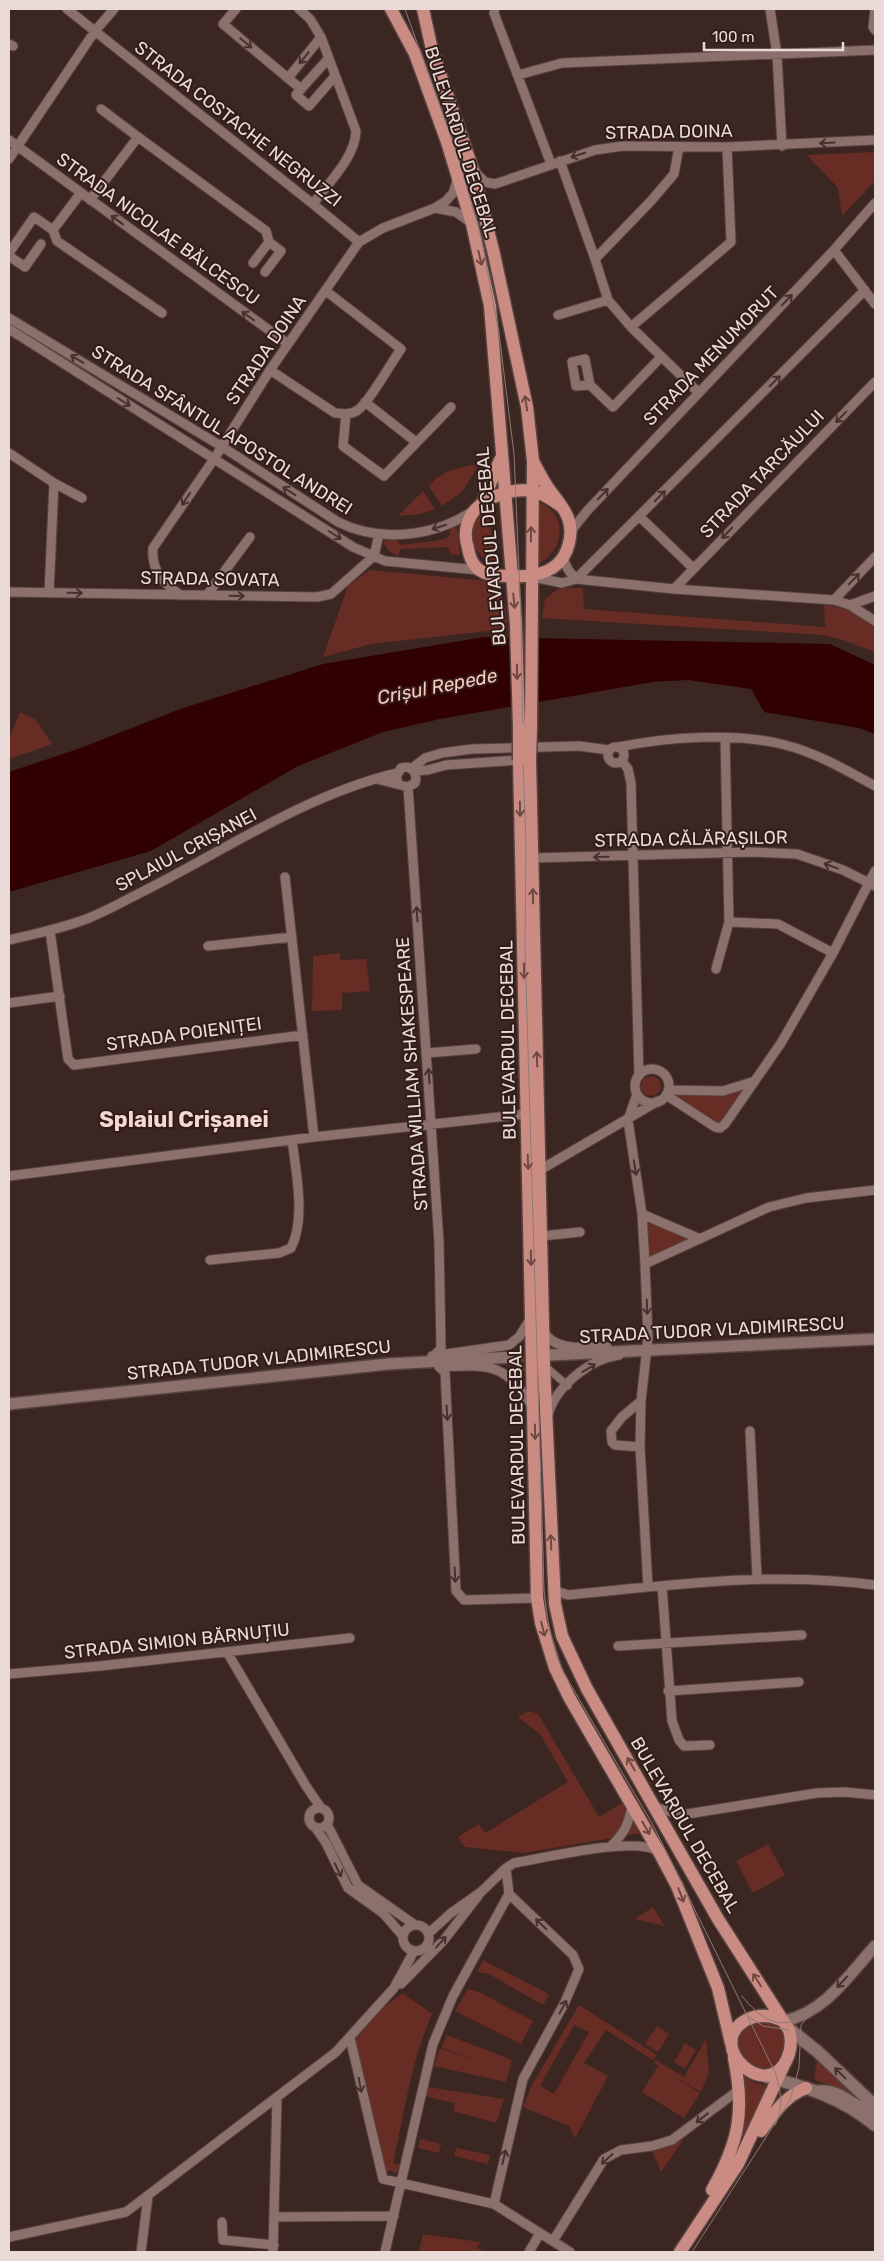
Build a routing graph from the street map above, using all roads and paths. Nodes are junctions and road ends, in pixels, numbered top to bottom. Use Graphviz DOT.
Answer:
graph roads {
  1 [pos="67,9"];
  2 [pos="114,9"];
  3 [pos="236,9"];
  4 [pos="299,9"];
  5 [pos="391,9"];
  6 [pos="423,9"];
  7 [pos="495,9"];
  8 [pos="770,9"];
  9 [pos="875,9"];
  10 [pos="875,30"];
  11 [pos="95,31"];
  12 [pos="321,37"];
  13 [pos="875,50"];
  14 [pos="777,55"];
  15 [pos="328,59"];
  16 [pos="518,75"];
  17 [pos="335,76"];
  18 [pos="288,78"];
  19 [pos="301,89"];
  20 [pos="101,109"];
  21 [pos="138,137"];
  22 [pos="9,140"];
  23 [pos="875,140"];
  24 [pos="17,146"];
  25 [pos="782,146"];
  26 [pos="679,147"];
  27 [pos="727,148"];
  28 [pos="9,159"];
  29 [pos="560,161"];
  30 [pos="551,164"];
  31 [pos="473,170"];
  32 [pos="458,177"];
  33 [pos="80,194"];
  34 [pos="90,200"];
  35 [pos="875,203"];
  36 [pos="313,204"];
  37 [pos="435,208"];
  38 [pos="472,224"];
  39 [pos="54,230"];
  40 [pos="269,242"];
  41 [pos="359,242"];
  42 [pos="41,244"];
  43 [pos="834,250"];
  44 [pos="9,255"];
  45 [pos="595,259"];
  46 [pos="253,263"];
  47 [pos="265,272"];
  48 [pos="865,290"];
  49 [pos="326,291"];
  50 [pos="608,300"];
  51 [pos="875,304"];
  52 [pos="162,313"];
  53 [pos="558,315"];
  54 [pos="9,318"];
  55 [pos="631,327"];
  56 [pos="9,329"];
  57 [pos="288,344"];
  58 [pos="661,358"];
  59 [pos="270,370"];
  60 [pos="875,382"];
  61 [pos="590,385"];
  62 [pos="698,392"];
  63 [pos="365,402"];
  64 [pos="451,407"];
  65 [pos="346,414"];
  66 [pos="416,442"];
  67 [pos="221,446"];
  68 [pos="9,453"];
  69 [pos="501,455"];
  70 [pos="214,459"];
  71 [pos="533,461"];
  72 [pos="54,483"];
  73 [pos="532,491"];
  74 [pos="504,494"];
  75 [pos="82,498"];
  76 [pos="482,504"];
  77 [pos="562,507"];
  78 [pos="639,516"];
  79 [pos="571,531"];
  80 [pos="379,534"];
  81 [pos="250,537"];
  82 [pos="374,556"];
  83 [pos="875,557"];
  84 [pos="563,559"];
  85 [pos="693,568"];
  86 [pos="478,570"];
  87 [pos="511,576"];
  88 [pos="530,576"];
  89 [pos="576,579"];
  90 [pos="674,589"];
  91 [pos="9,592"];
  92 [pos="49,593"];
  93 [pos="180,595"];
  94 [pos="206,596"];
  95 [pos="875,596"];
  96 [pos="834,600"];
  97 [pos="850,605"];
  98 [pos="875,621"];
  99 [pos="725,738"];
  100 [pos="619,747"];
  101 [pos="609,750"];
  102 [pos="525,760"];
  103 [pos="622,761"];
  104 [pos="397,773"];
  105 [pos="414,773"];
  106 [pos="375,779"];
  107 [pos="398,783"];
  108 [pos="875,786"];
  109 [pos="408,788"];
  110 [pos="728,853"];
  111 [pos="634,856"];
  112 [pos="532,858"];
  113 [pos="875,871"];
  114 [pos="286,877"];
  115 [pos="872,885"];
  116 [pos="728,922"];
  117 [pos="50,931"];
  118 [pos="292,937"];
  119 [pos="9,940"];
  120 [pos="208,946"];
  121 [pos="833,953"];
  122 [pos="716,969"];
  123 [pos="60,996"];
  124 [pos="9,1003"];
  125 [pos="303,1035"];
  126 [pos="476,1049"];
  127 [pos="427,1053"];
  128 [pos="639,1076"];
  129 [pos="752,1082"];
  130 [pos="637,1094"];
  131 [pos="664,1095"];
  132 [pos="527,1114"];
  133 [pos="628,1120"];
  134 [pos="432,1125"];
  135 [pos="314,1137"];
  136 [pos="292,1140"];
  137 [pos="540,1170"];
  138 [pos="9,1176"];
  139 [pos="875,1190"];
  140 [pos="642,1214"];
  141 [pos="580,1232"];
  142 [pos="542,1236"];
  143 [pos="700,1239"];
  144 [pos="210,1260"];
  145 [pos="645,1264"];
  146 [pos="532,1314"];
  147 [pos="544,1332"];
  148 [pos="875,1339"];
  149 [pos="441,1346"];
  150 [pos="647,1350"];
  151 [pos="447,1354"];
  152 [pos="635,1354"];
  153 [pos="551,1355"];
  154 [pos="434,1356"];
  155 [pos="512,1357"];
  156 [pos="420,1362"];
  157 [pos="644,1363"];
  158 [pos="439,1367"];
  159 [pos="546,1367"];
  160 [pos="567,1386"];
  161 [pos="641,1401"];
  162 [pos="9,1404"];
  163 [pos="535,1411"];
  164 [pos="547,1417"];
  165 [pos="750,1431"];
  166 [pos="640,1447"];
  167 [pos="757,1578"];
  168 [pos="875,1585"];
  169 [pos="662,1586"];
  170 [pos="648,1587"];
  171 [pos="553,1590"];
  172 [pos="568,1595"];
  173 [pos="538,1598"];
  174 [pos="555,1604"];
  175 [pos="802,1635"];
  176 [pos="350,1638"];
  177 [pos="665,1644"];
  178 [pos="618,1646"];
  179 [pos="227,1652"];
  180 [pos="9,1674"];
  181 [pos="799,1682"];
  182 [pos="668,1691"];
  183 [pos="710,1745"];
  184 [pos="306,1786"];
  185 [pos="875,1795"];
  186 [pos="632,1805"];
  187 [pos="655,1807"];
  188 [pos="321,1808"];
  189 [pos="310,1813"];
  190 [pos="682,1815"];
  191 [pos="327,1824"];
  192 [pos="315,1827"];
  193 [pos="670,1833"];
  194 [pos="610,1847"];
  195 [pos="660,1852"];
  196 [pos="506,1868"];
  197 [pos="481,1892"];
  198 [pos="509,1894"];
  199 [pos="422,1928"];
  200 [pos="403,1936"];
  201 [pos="875,1946"];
  202 [pos="410,1949"];
  203 [pos="394,1988"];
  204 [pos="785,2023"];
  205 [pos="350,2038"];
  206 [pos="733,2049"];
  207 [pos="785,2063"];
  208 [pos="763,2076"];
  209 [pos="778,2080"];
  210 [pos="740,2089"];
  211 [pos="813,2089"];
  212 [pos="277,2097"];
  213 [pos="875,2106"];
  214 [pos="875,2112"];
  215 [pos="875,2126"];
  216 [pos="738,2164"];
  217 [pos="402,2184"];
  218 [pos="148,2196"];
  219 [pos="494,2204"];
  220 [pos="394,2216"];
  221 [pos="274,2217"];
  222 [pos="222,2222"];
  223 [pos="540,2234"];
  224 [pos="9,2238"];
  225 [pos="553,2241"];
  226 [pos="273,2249"];
  227 [pos="141,2252"];
  228 [pos="385,2252"];
  229 [pos="529,2252"];
  230 [pos="570,2252"];
  231 [pos="673,2252"];
  232 [pos="680,2252"];
  1 -- 11 [label="street, STRADA COSTACHE NEGRUZZI"];
  2 -- 11 [label="street"];
  3 -- 18 [label="street, one-way"];
  4 -- 12 [label="street"];
  5 -- 32 [label="main road, BULEVARDUL DECEBAL"];
  6 -- 31 [label="main road, BULEVARDUL DECEBAL"];
  7 -- 16 [label="street"];
  8 -- 14 [label="street"];
  9 -- 10 [label="street"];
  11 -- 24 [label="street"];
  11 -- 36 [label="street, STRADA COSTACHE NEGRUZZI"];
  12 -- 15 [label="street"];
  12 -- 18 [label="street, one-way"];
  13 -- 14 [label="street"];
  14 -- 16 [label="street"];
  14 -- 25 [label="street"];
  15 -- 17 [label="street"];
  15 -- 19 [label="street"];
  16 -- 30 [label="street"];
  17 -- 19 [label="street"];
  17 -- 36 [label="street"];
  18 -- 19 [label="street"];
  20 -- 21 [label="street"];
  21 -- 34 [label="street"];
  21 -- 40 [label="street"];
  22 -- 24 [label="street, STRADA NICOLAE BĂLCESCU"];
  23 -- 25 [label="street, STRADA DOINA, one-way"];
  24 -- 28 [label="street"];
  24 -- 33 [label="street, STRADA NICOLAE BĂLCESCU"];
  25 -- 27 [label="street, STRADA DOINA"];
  26 -- 27 [label="street, STRADA DOINA"];
  26 -- 29 [label="street, STRADA DOINA, one-way"];
  26 -- 45 [label="street"];
  27 -- 55 [label="street"];
  29 -- 30 [label="street, STRADA DOINA"];
  29 -- 45 [label="street"];
  30 -- 31 [label="street, STRADA DOINA"];
  71 -- 31 [label="main road, BULEVARDUL DECEBAL, one-way"];
  32 -- 37 [label="street"];
  32 -- 38 [label="main road, BULEVARDUL DECEBAL"];
  33 -- 34 [label="street, STRADA NICOLAE BĂLCESCU"];
  33 -- 39 [label="street"];
  57 -- 34 [label="street, STRADA NICOLAE BĂLCESCU, one-way"];
  35 -- 43 [label="street, STRADA MENUMORUT"];
  36 -- 41 [label="street, STRADA COSTACHE NEGRUZZI"];
  37 -- 38 [label="street"];
  37 -- 41 [label="street, STRADA DOINA"];
  38 -- 69 [label="main road, BULEVARDUL DECEBAL, one-way"];
  39 -- 44 [label="street"];
  39 -- 52 [label="street"];
  40 -- 46 [label="street"];
  40 -- 47 [label="street"];
  41 -- 49 [label="street, STRADA DOINA"];
  42 -- 44 [label="street"];
  43 -- 48 [label="street"];
  62 -- 43 [label="street, STRADA MENUMORUT, one-way"];
  45 -- 50 [label="street"];
  48 -- 51 [label="street"];
  78 -- 48 [label="street, one-way"];
  49 -- 57 [label="street, STRADA DOINA"];
  49 -- 63 [label="street"];
  50 -- 53 [label="street"];
  50 -- 55 [label="street"];
  67 -- 54 [label="street, STRADA SFÂNTUL APOSTOL ANDREI, one-way"];
  55 -- 58 [label="street"];
  56 -- 70 [label="street, STRADA SFÂNTUL APOSTOL ANDREI, one-way"];
  57 -- 59 [label="street, STRADA DOINA"];
  58 -- 61 [label="street"];
  58 -- 62 [label="street"];
  59 -- 65 [label="street"];
  59 -- 67 [label="street, STRADA DOINA"];
  60 -- 85 [label="street, STRADA TARCĂULUI, one-way"];
  79 -- 62 [label="street, STRADA MENUMORUT, one-way"];
  63 -- 65 [label="street"];
  63 -- 66 [label="street"];
  64 -- 66 [label="street"];
  65 -- 66 [label="street"];
  67 -- 70 [label="street, STRADA DOINA"];
  80 -- 67 [label="street, STRADA SFÂNTUL APOSTOL ANDREI, one-way"];
  68 -- 72 [label="street"];
  69 -- 74 [label="main road, BULEVARDUL DECEBAL"];
  69 -- 76 [label="main road"];
  70 -- 82 [label="street, STRADA SFÂNTUL APOSTOL ANDREI, one-way"];
  70 -- 93 [label="street, STRADA DOINA, one-way"];
  71 -- 73 [label="main road, BULEVARDUL DECEBAL"];
  71 -- 77 [label="main road"];
  72 -- 75 [label="street"];
  72 -- 92 [label="street"];
  73 -- 74 [label="main road"];
  73 -- 77 [label="main road"];
  88 -- 73 [label="main road, BULEVARDUL DECEBAL, one-way"];
  74 -- 76 [label="main road"];
  74 -- 87 [label="main road, BULEVARDUL DECEBAL"];
  76 -- 80 [label="street, STRADA SFÂNTUL APOSTOL ANDREI, one-way"];
  76 -- 86 [label="main road"];
  77 -- 79 [label="main road"];
  78 -- 85 [label="street"];
  78 -- 89 [label="street"];
  79 -- 84 [label="main road"];
  80 -- 82 [label="street"];
  81 -- 94 [label="street"];
  82 -- 86 [label="street, STRADA SFÂNTUL APOSTOL ANDREI"];
  94 -- 82 [label="street, STRADA SOVATA, one-way"];
  96 -- 83 [label="street, one-way"];
  84 -- 88 [label="main road"];
  84 -- 89 [label="street"];
  85 -- 90 [label="street, STRADA TARCĂULUI"];
  86 -- 87 [label="main road"];
  87 -- 88 [label="main road"];
  87 -- 102 [label="main road, BULEVARDUL DECEBAL, one-way, bridge"];
  88 -- 89 [label="street"];
  88 -- 102 [label="main road, BULEVARDUL DECEBAL, bridge"];
  89 -- 90 [label="street"];
  90 -- 96 [label="street"];
  91 -- 92 [label="street, STRADA SOVATA"];
  92 -- 93 [label="street, STRADA SOVATA, one-way"];
  93 -- 94 [label="street, STRADA SOVATA"];
  95 -- 97 [label="street"];
  96 -- 97 [label="street"];
  97 -- 98 [label="street"];
  99 -- 100 [label="street"];
  99 -- 108 [label="street"];
  99 -- 110 [label="street"];
  100 -- 101 [label="street"];
  100 -- 103 [label="street"];
  101 -- 103 [label="street"];
  101 -- 105 [label="street"];
  102 -- 105 [label="street, SPLAIUL CRIȘANEI"];
  102 -- 112 [label="main road, BULEVARDUL DECEBAL"];
  102 -- 132 [label="main road, BULEVARDUL DECEBAL, one-way"];
  103 -- 111 [label="street"];
  104 -- 105 [label="street, SPLAIUL CRIȘANEI"];
  104 -- 106 [label="street, SPLAIUL CRIȘANEI"];
  104 -- 107 [label="street"];
  105 -- 109 [label="street, SPLAIUL CRIȘANEI"];
  106 -- 107 [label="street"];
  106 -- 117 [label="street, SPLAIUL CRIȘANEI"];
  107 -- 109 [label="street"];
  127 -- 109 [label="street, STRADA WILLIAM SHAKESPEARE, one-way"];
  110 -- 111 [label="street, STRADA CĂLĂRAȘILOR"];
  115 -- 110 [label="street, STRADA CĂLĂRAȘILOR, one-way"];
  110 -- 116 [label="street"];
  111 -- 112 [label="street, STRADA CĂLĂRAȘILOR, one-way"];
  111 -- 128 [label="street"];
  137 -- 112 [label="main road, BULEVARDUL DECEBAL, one-way"];
  113 -- 115 [label="street"];
  114 -- 118 [label="street"];
  115 -- 121 [label="street"];
  116 -- 121 [label="street"];
  116 -- 122 [label="street"];
  117 -- 119 [label="street, SPLAIUL CRIȘANEI"];
  117 -- 123 [label="street"];
  118 -- 120 [label="street"];
  118 -- 125 [label="street"];
  121 -- 129 [label="street"];
  123 -- 124 [label="street"];
  123 -- 125 [label="street, STRADA POIENIȚEI"];
  125 -- 135 [label="street"];
  126 -- 127 [label="street"];
  134 -- 127 [label="street, STRADA WILLIAM SHAKESPEARE, one-way"];
  128 -- 130 [label="street"];
  128 -- 131 [label="street"];
  129 -- 131 [label="street"];
  129 -- 131 [label="street"];
  130 -- 131 [label="street"];
  130 -- 133 [label="street"];
  131 -- 133 [label="street"];
  132 -- 134 [label="street"];
  132 -- 146 [label="main road, BULEVARDUL DECEBAL, one-way"];
  133 -- 137 [label="street"];
  133 -- 140 [label="street, one-way"];
  134 -- 135 [label="street"];
  134 -- 149 [label="street, STRADA WILLIAM SHAKESPEARE"];
  135 -- 136 [label="street"];
  136 -- 138 [label="street"];
  136 -- 144 [label="street"];
  137 -- 142 [label="main road, BULEVARDUL DECEBAL"];
  139 -- 143 [label="street"];
  140 -- 143 [label="street"];
  140 -- 145 [label="street"];
  141 -- 142 [label="street"];
  142 -- 147 [label="main road, BULEVARDUL DECEBAL"];
  143 -- 145 [label="street"];
  145 -- 150 [label="street, one-way"];
  146 -- 151 [label="street"];
  146 -- 163 [label="main road, BULEVARDUL DECEBAL"];
  147 -- 150 [label="street"];
  147 -- 164 [label="main road, BULEVARDUL DECEBAL"];
  148 -- 150 [label="street, STRADA TUDOR VLADIMIRESCU"];
  149 -- 151 [label="street"];
  149 -- 154 [label="street"];
  150 -- 152 [label="street"];
  150 -- 153 [label="street, STRADA TUDOR VLADIMIRESCU"];
  150 -- 157 [label="street"];
  151 -- 154 [label="street"];
  152 -- 157 [label="street"];
  160 -- 152 [label="street, one-way"];
  154 -- 156 [label="street"];
  155 -- 156 [label="street, STRADA TUDOR VLADIMIRESCU"];
  156 -- 158 [label="street"];
  156 -- 162 [label="street, STRADA TUDOR VLADIMIRESCU"];
  157 -- 161 [label="street"];
  158 -- 163 [label="street"];
  158 -- 173 [label="street, one-way"];
  159 -- 160 [label="street"];
  160 -- 164 [label="street"];
  161 -- 166 [label="street"];
  161 -- 166 [label="street"];
  163 -- 173 [label="main road, BULEVARDUL DECEBAL, one-way"];
  171 -- 164 [label="main road, BULEVARDUL DECEBAL, one-way"];
  165 -- 167 [label="street"];
  166 -- 170 [label="street"];
  167 -- 168 [label="street"];
  167 -- 169 [label="street"];
  169 -- 170 [label="street"];
  169 -- 177 [label="street"];
  170 -- 172 [label="street"];
  171 -- 172 [label="street"];
  171 -- 174 [label="main road, BULEVARDUL DECEBAL"];
  172 -- 174 [label="street"];
  173 -- 186 [label="main road, BULEVARDUL DECEBAL, one-way"];
  187 -- 174 [label="main road, BULEVARDUL DECEBAL, one-way"];
  175 -- 177 [label="street"];
  176 -- 179 [label="street, STRADA SIMION BĂRNUȚIU"];
  177 -- 178 [label="street"];
  177 -- 182 [label="street"];
  179 -- 180 [label="street, STRADA SIMION BĂRNUȚIU"];
  179 -- 184 [label="street"];
  181 -- 182 [label="street"];
  182 -- 183 [label="street"];
  184 -- 188 [label="street"];
  184 -- 189 [label="street"];
  185 -- 190 [label="street"];
  186 -- 194 [label="street"];
  186 -- 195 [label="main road, BULEVARDUL DECEBAL, one-way"];
  187 -- 190 [label="street"];
  187 -- 193 [label="main road, BULEVARDUL DECEBAL"];
  188 -- 189 [label="street"];
  188 -- 191 [label="street"];
  189 -- 192 [label="street"];
  190 -- 193 [label="street"];
  191 -- 192 [label="street"];
  191 -- 199 [label="street"];
  192 -- 200 [label="street, one-way"];
  204 -- 193 [label="main road, BULEVARDUL DECEBAL, one-way"];
  194 -- 195 [label="street"];
  194 -- 196 [label="street"];
  195 -- 206 [label="main road, BULEVARDUL DECEBAL, one-way"];
  196 -- 197 [label="street"];
  196 -- 198 [label="street"];
  197 -- 199 [label="street"];
  203 -- 197 [label="street, one-way"];
  198 -- 217 [label="street"];
  219 -- 198 [label="street, one-way"];
  199 -- 200 [label="street"];
  199 -- 202 [label="street"];
  200 -- 202 [label="street"];
  201 -- 204 [label="street, one-way"];
  202 -- 203 [label="street"];
  203 -- 205 [label="street"];
  204 -- 206 [label="main road"];
  204 -- 207 [label="main road"];
  213 -- 204 [label="main road, BULEVARDUL DECEBAL, one-way"];
  205 -- 212 [label="street"];
  205 -- 217 [label="street, one-way"];
  206 -- 208 [label="main road"];
  206 -- 210 [label="main road, BULEVARDUL DECEBAL"];
  207 -- 208 [label="main road"];
  207 -- 209 [label="main road"];
  208 -- 209 [label="main road"];
  209 -- 211 [label="main road"];
  209 -- 216 [label="main road"];
  210 -- 225 [label="street, one-way"];
  210 -- 231 [label="main road, BULEVARDUL DECEBAL"];
  211 -- 214 [label="street"];
  211 -- 215 [label="main road"];
  211 -- 216 [label="main road"];
  212 -- 218 [label="street"];
  212 -- 221 [label="street"];
  216 -- 232 [label="main road"];
  217 -- 219 [label="street"];
  217 -- 220 [label="street"];
  218 -- 224 [label="street"];
  218 -- 227 [label="street"];
  219 -- 223 [label="street"];
  220 -- 221 [label="street"];
  220 -- 228 [label="street"];
  221 -- 226 [label="street"];
  222 -- 226 [label="street"];
  223 -- 225 [label="street"];
  223 -- 229 [label="street"];
  225 -- 230 [label="street"];
}
